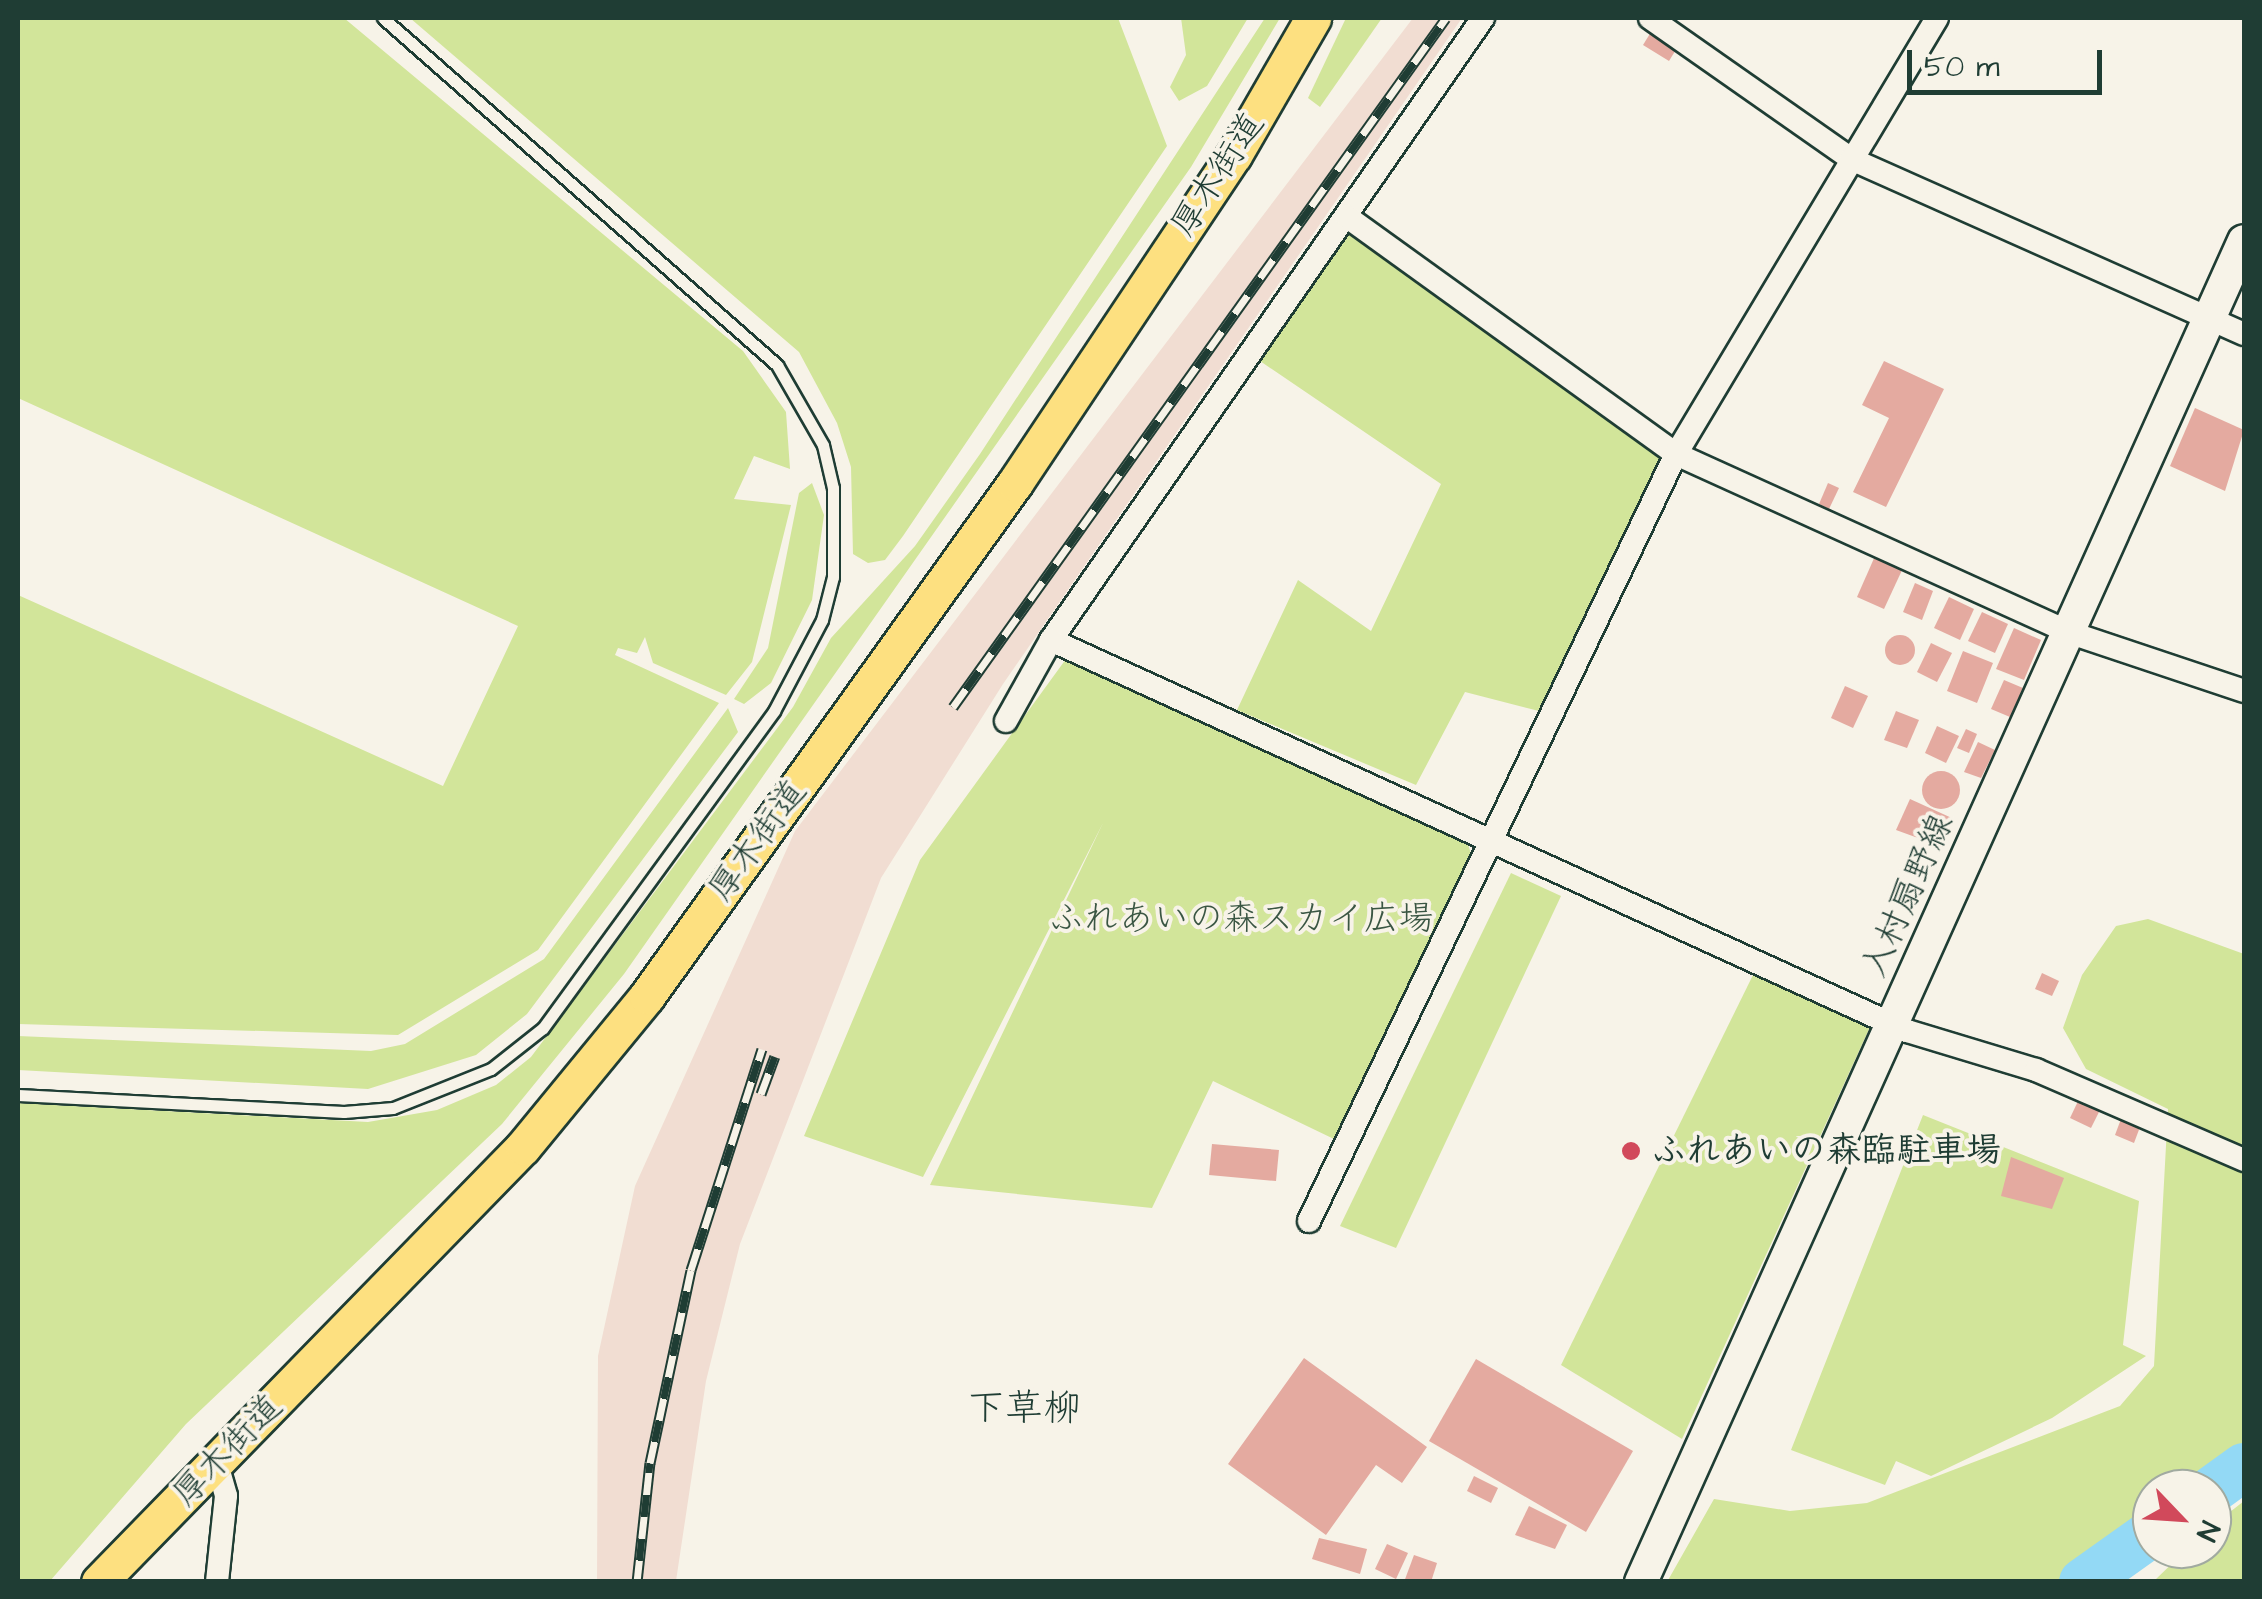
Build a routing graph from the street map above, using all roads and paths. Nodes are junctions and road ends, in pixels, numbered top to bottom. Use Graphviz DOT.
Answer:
graph roads {
  1 [pos="383,18"];
  2 [pos="1313,18"];
  3 [pos="1483,18"];
  4 [pos="1650,18"];
  5 [pos="1937,18"];
  6 [pos="1851,159"];
  7 [pos="1346,216"];
  8 [pos="2244,241"];
  9 [pos="2229,328"];
  10 [pos="1676,454"];
  11 [pos="2071,633"];
  12 [pos="1052,640"];
  13 [pos="2244,691"];
  14 [pos="1006,721"];
  15 [pos="1492,839"];
  16 [pos="1895,1022"];
  17 [pos="18,1095"];
  18 [pos="2244,1160"];
  19 [pos="1309,1222"];
  20 [pos="217,1464"];
  21 [pos="99,1582"];
  22 [pos="218,1582"];
  23 [pos="1641,1582"];
  1 -- 17 [label="lane"];
  2 -- 20 [label="main road, 厚木街道"];
  3 -- 7 [label="street"];
  4 -- 6 [label="street"];
  5 -- 6 [label="street"];
  6 -- 9 [label="street"];
  6 -- 10 [label="street"];
  7 -- 10 [label="street"];
  7 -- 12 [label="street"];
  8 -- 9 [label="street, 入村扇野線"];
  9 -- 11 [label="street, 入村扇野線"];
  10 -- 11 [label="street"];
  10 -- 15 [label="street"];
  11 -- 13 [label="street"];
  11 -- 16 [label="street, 入村扇野線"];
  12 -- 14 [label="street"];
  12 -- 15 [label="street"];
  15 -- 16 [label="street"];
  15 -- 19 [label="street"];
  16 -- 18 [label="street"];
  16 -- 23 [label="street, 入村扇野線"];
  20 -- 21 [label="main road, 厚木街道"];
  20 -- 22 [label="street"];
}
